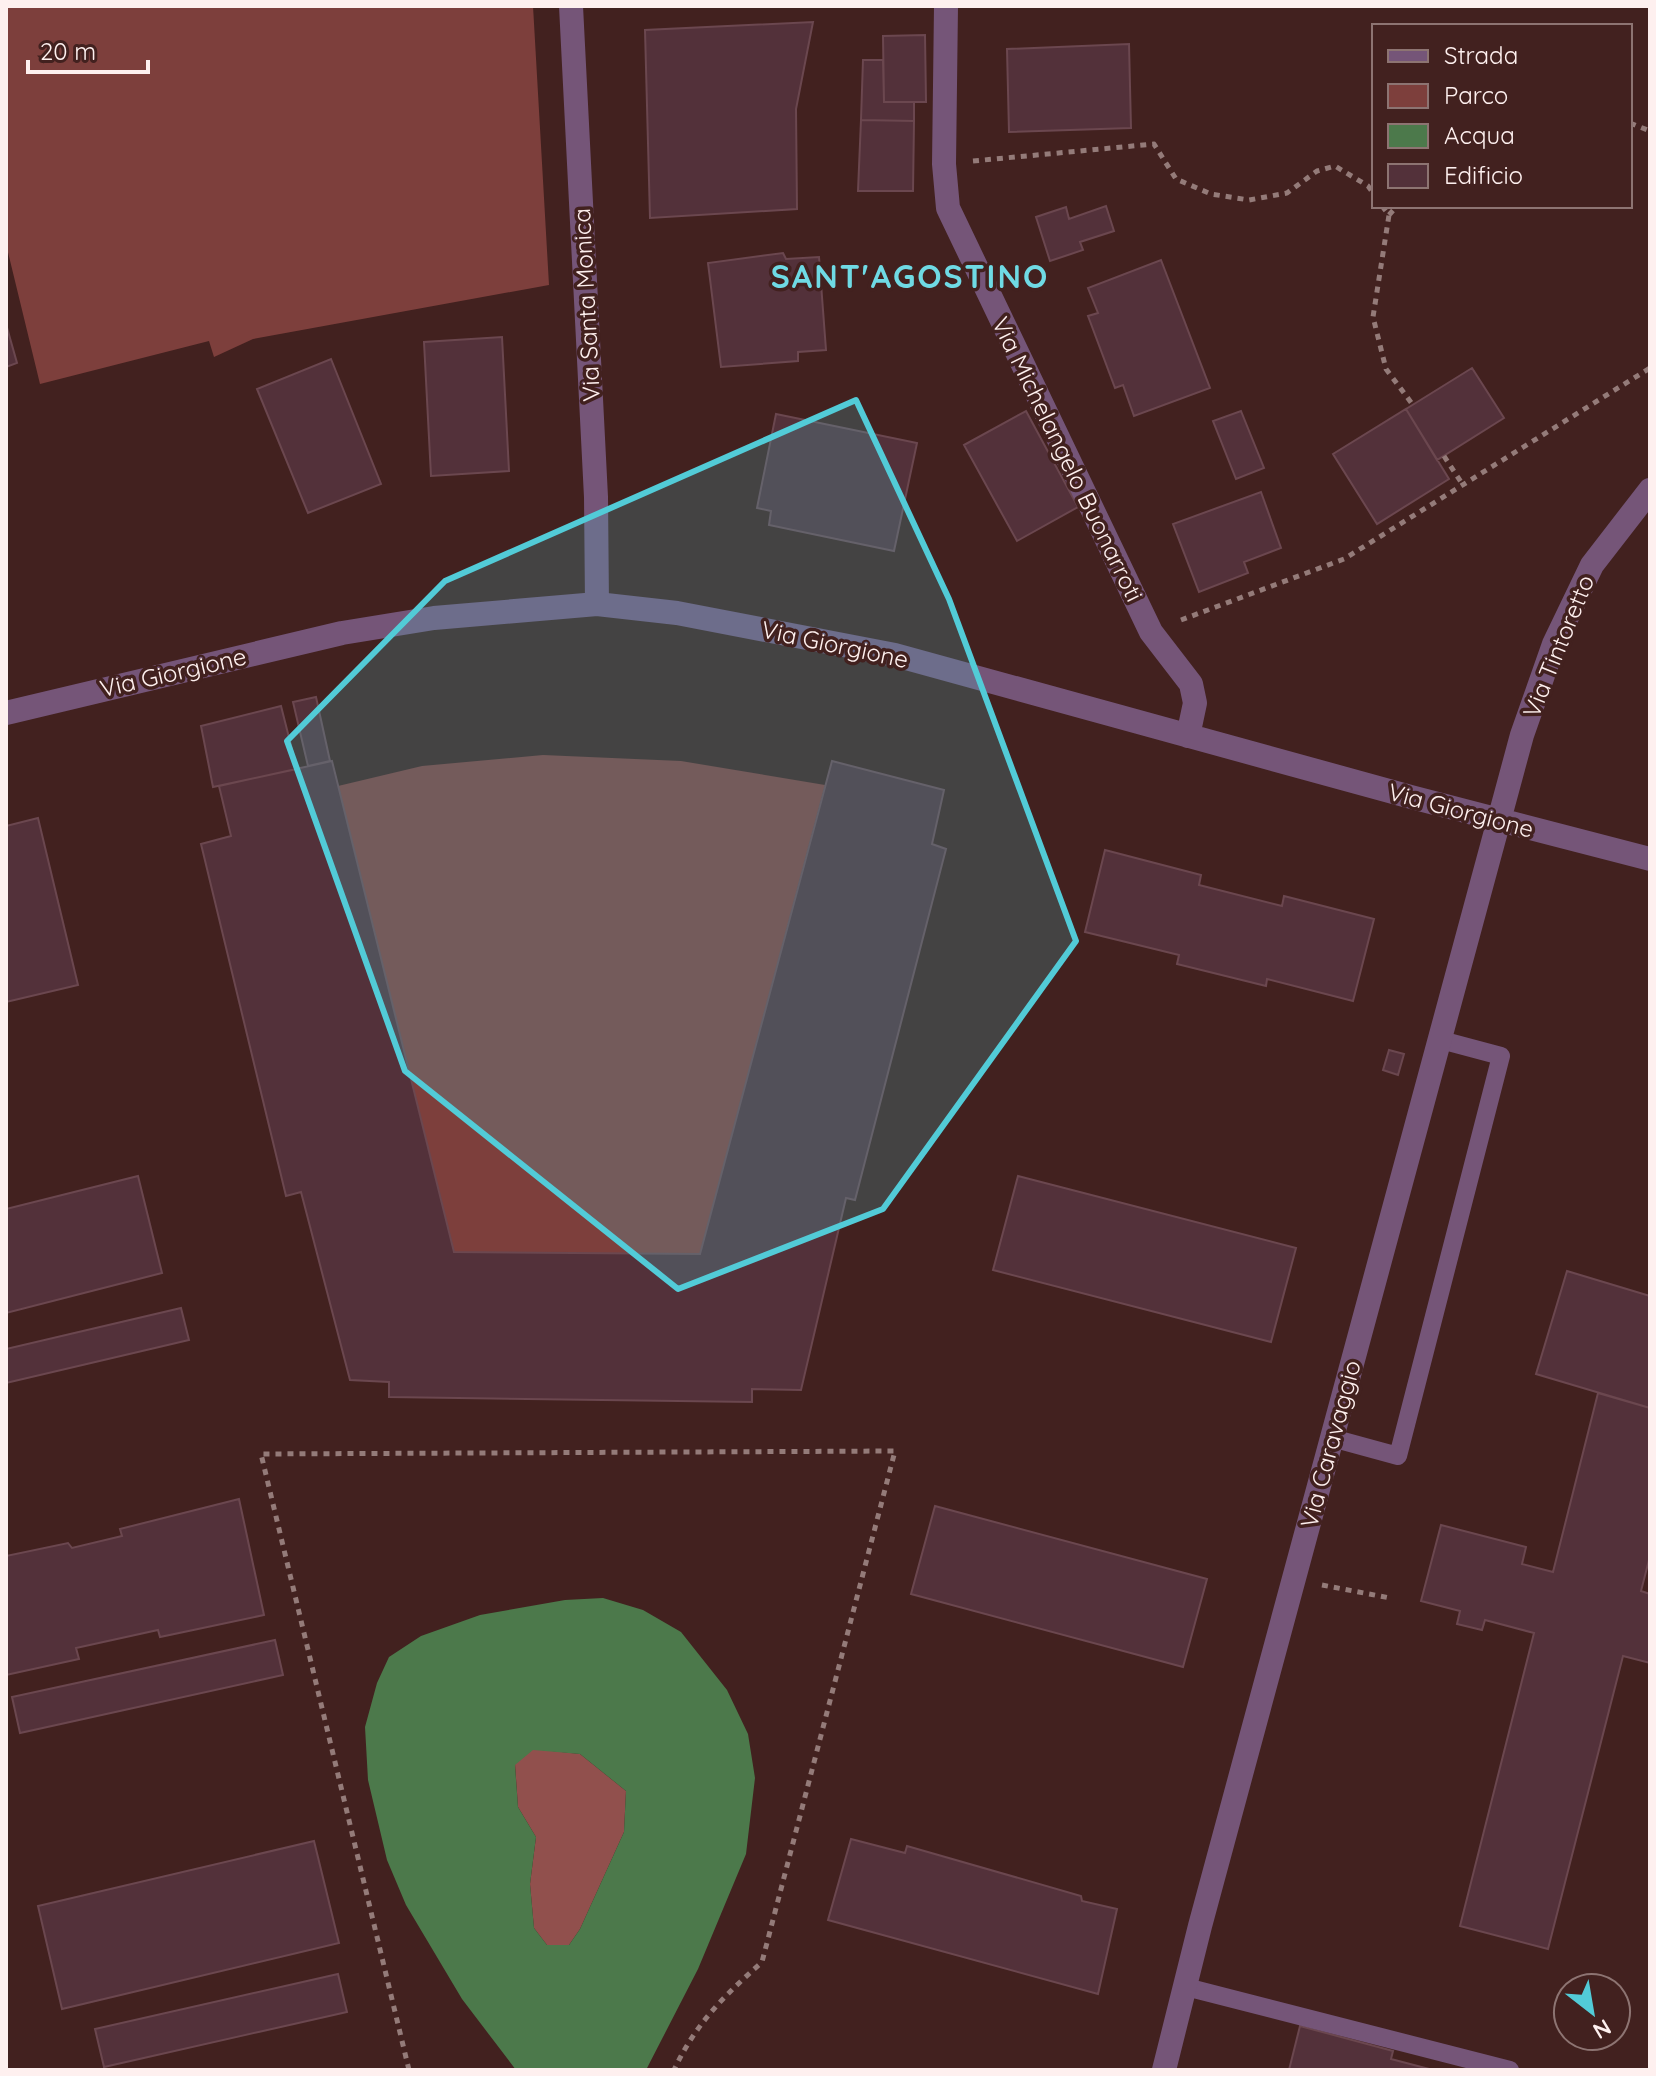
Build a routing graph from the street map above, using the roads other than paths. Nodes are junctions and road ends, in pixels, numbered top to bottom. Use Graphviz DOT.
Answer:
graph roads {
  1 [pos="571,6"];
  2 [pos="946,6"];
  3 [pos="1650,490"];
  4 [pos="597,604"];
  5 [pos="6,713"];
  6 [pos="1188,736"];
  7 [pos="1500,820"];
  8 [pos="1650,859"];
  9 [pos="1441,1040"];
  10 [pos="1332,1438"];
  11 [pos="1186,1987"];
  12 [pos="1164,2070"];
  13 [pos="1510,2070"];
  1 -- 4 [label="street, Via Santa Monica"];
  2 -- 6 [label="street, Via Michelangelo Buonarroti"];
  3 -- 7 [label="street, Via Tintoretto"];
  4 -- 5 [label="street, Via Giorgione"];
  4 -- 6 [label="street, Via Giorgione"];
  6 -- 7 [label="street, Via Giorgione"];
  7 -- 8 [label="street, Via Giorgione"];
  7 -- 9 [label="street, Via Caravaggio"];
  9 -- 10 [label="street, Via Caravaggio"];
  9 -- 10 [label="lane"];
  10 -- 11 [label="street, Via Caravaggio"];
  11 -- 12 [label="street, Via Caravaggio"];
  11 -- 13 [label="lane"];
}
